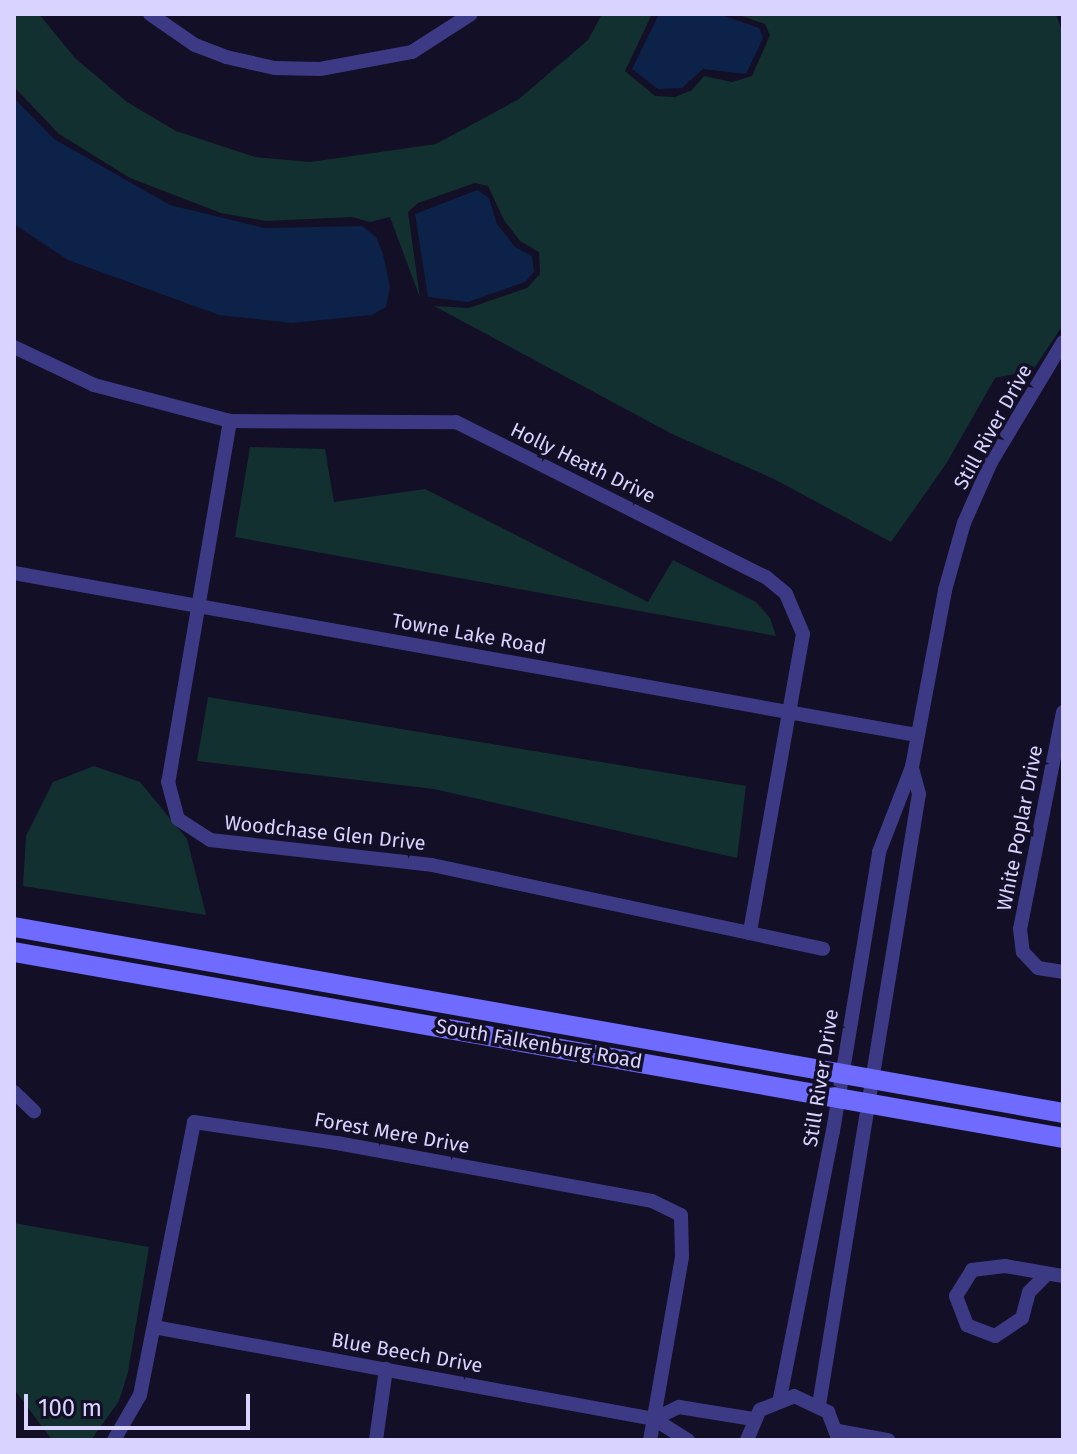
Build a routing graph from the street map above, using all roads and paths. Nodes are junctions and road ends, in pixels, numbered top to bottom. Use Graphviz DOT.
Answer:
graph roads {
  1 [pos="150,14"];
  2 [pos="471,14"];
  3 [pos="1063,342"];
  4 [pos="14,347"];
  5 [pos="1057,368"];
  6 [pos="230,421"];
  7 [pos="14,573"];
  8 [pos="200,606"];
  9 [pos="790,711"];
  10 [pos="1063,712"];
  11 [pos="916,735"];
  12 [pos="912,767"];
  13 [pos="1056,776"];
  14 [pos="14,927"];
  15 [pos="750,933"];
  16 [pos="823,949"];
  17 [pos="14,952"];
  18 [pos="1063,972"];
  19 [pos="398,995"];
  20 [pos="393,1019"];
  21 [pos="840,1074"];
  22 [pos="873,1081"];
  23 [pos="14,1092"];
  24 [pos="836,1096"];
  25 [pos="869,1104"];
  26 [pos="34,1111"];
  27 [pos="1063,1113"];
  28 [pos="1063,1138"];
  29 [pos="1047,1274"];
  30 [pos="1063,1276"];
  31 [pos="154,1327"];
  32 [pos="386,1369"];
  33 [pos="780,1398"];
  34 [pos="819,1405"];
  35 [pos="654,1419"];
  36 [pos="753,1419"];
  37 [pos="839,1435"];
  38 [pos="114,1440"];
  39 [pos="376,1440"];
  40 [pos="650,1440"];
  41 [pos="688,1440"];
  42 [pos="747,1440"];
  43 [pos="888,1440"];
  1 -- 2 [label="street"];
  3 -- 5 [label="street, Still River Drive"];
  4 -- 6 [label="street, Holly Heath Drive"];
  5 -- 11 [label="street, Still River Drive"];
  6 -- 8 [label="street, Woodchase Glen Drive"];
  6 -- 9 [label="street, Holly Heath Drive"];
  7 -- 8 [label="street, Towne Lake Road"];
  8 -- 9 [label="street, Towne Lake Road"];
  8 -- 15 [label="street, Woodchase Glen Drive"];
  9 -- 11 [label="street, Towne Lake Road"];
  9 -- 15 [label="street, Holly Heath Drive"];
  10 -- 13 [label="street, White Poplar Drive"];
  11 -- 12 [label="street, Still River Drive"];
  12 -- 21 [label="street, Still River Drive"];
  12 -- 22 [label="street, Still River Drive"];
  13 -- 18 [label="street, White Poplar Drive"];
  14 -- 19 [label="street, South Falkenburg Road"];
  15 -- 16 [label="street, Woodchase Glen Drive"];
  17 -- 20 [label="street, South Falkenburg Road"];
  19 -- 20 [label="street"];
  19 -- 21 [label="street, South Falkenburg Road"];
  20 -- 24 [label="street, South Falkenburg Road"];
  21 -- 22 [label="street, South Falkenburg Road"];
  21 -- 24 [label="street, Still River Drive"];
  22 -- 25 [label="street, Still River Drive"];
  22 -- 27 [label="street, South Falkenburg Road"];
  23 -- 26 [label="street"];
  24 -- 25 [label="street, South Falkenburg Road"];
  24 -- 33 [label="street, Still River Drive"];
  25 -- 28 [label="street, South Falkenburg Road"];
  25 -- 34 [label="street, Still River Drive"];
  29 -- 29 [label="street"];
  29 -- 30 [label="street"];
  31 -- 32 [label="street, Blue Beech Drive"];
  31 -- 35 [label="street, Forest Mere Drive"];
  31 -- 38 [label="street, Forest Mere Drive"];
  32 -- 35 [label="street, Blue Beech Drive"];
  32 -- 39 [label="street"];
  33 -- 34 [label="street"];
  33 -- 36 [label="street"];
  34 -- 37 [label="street"];
  35 -- 36 [label="street, Blue Beech Drive"];
  35 -- 40 [label="street, Forest Mere Drive"];
  35 -- 41 [label="street, Blue Beech Drive"];
  36 -- 42 [label="street"];
  37 -- 43 [label="street"];
}
